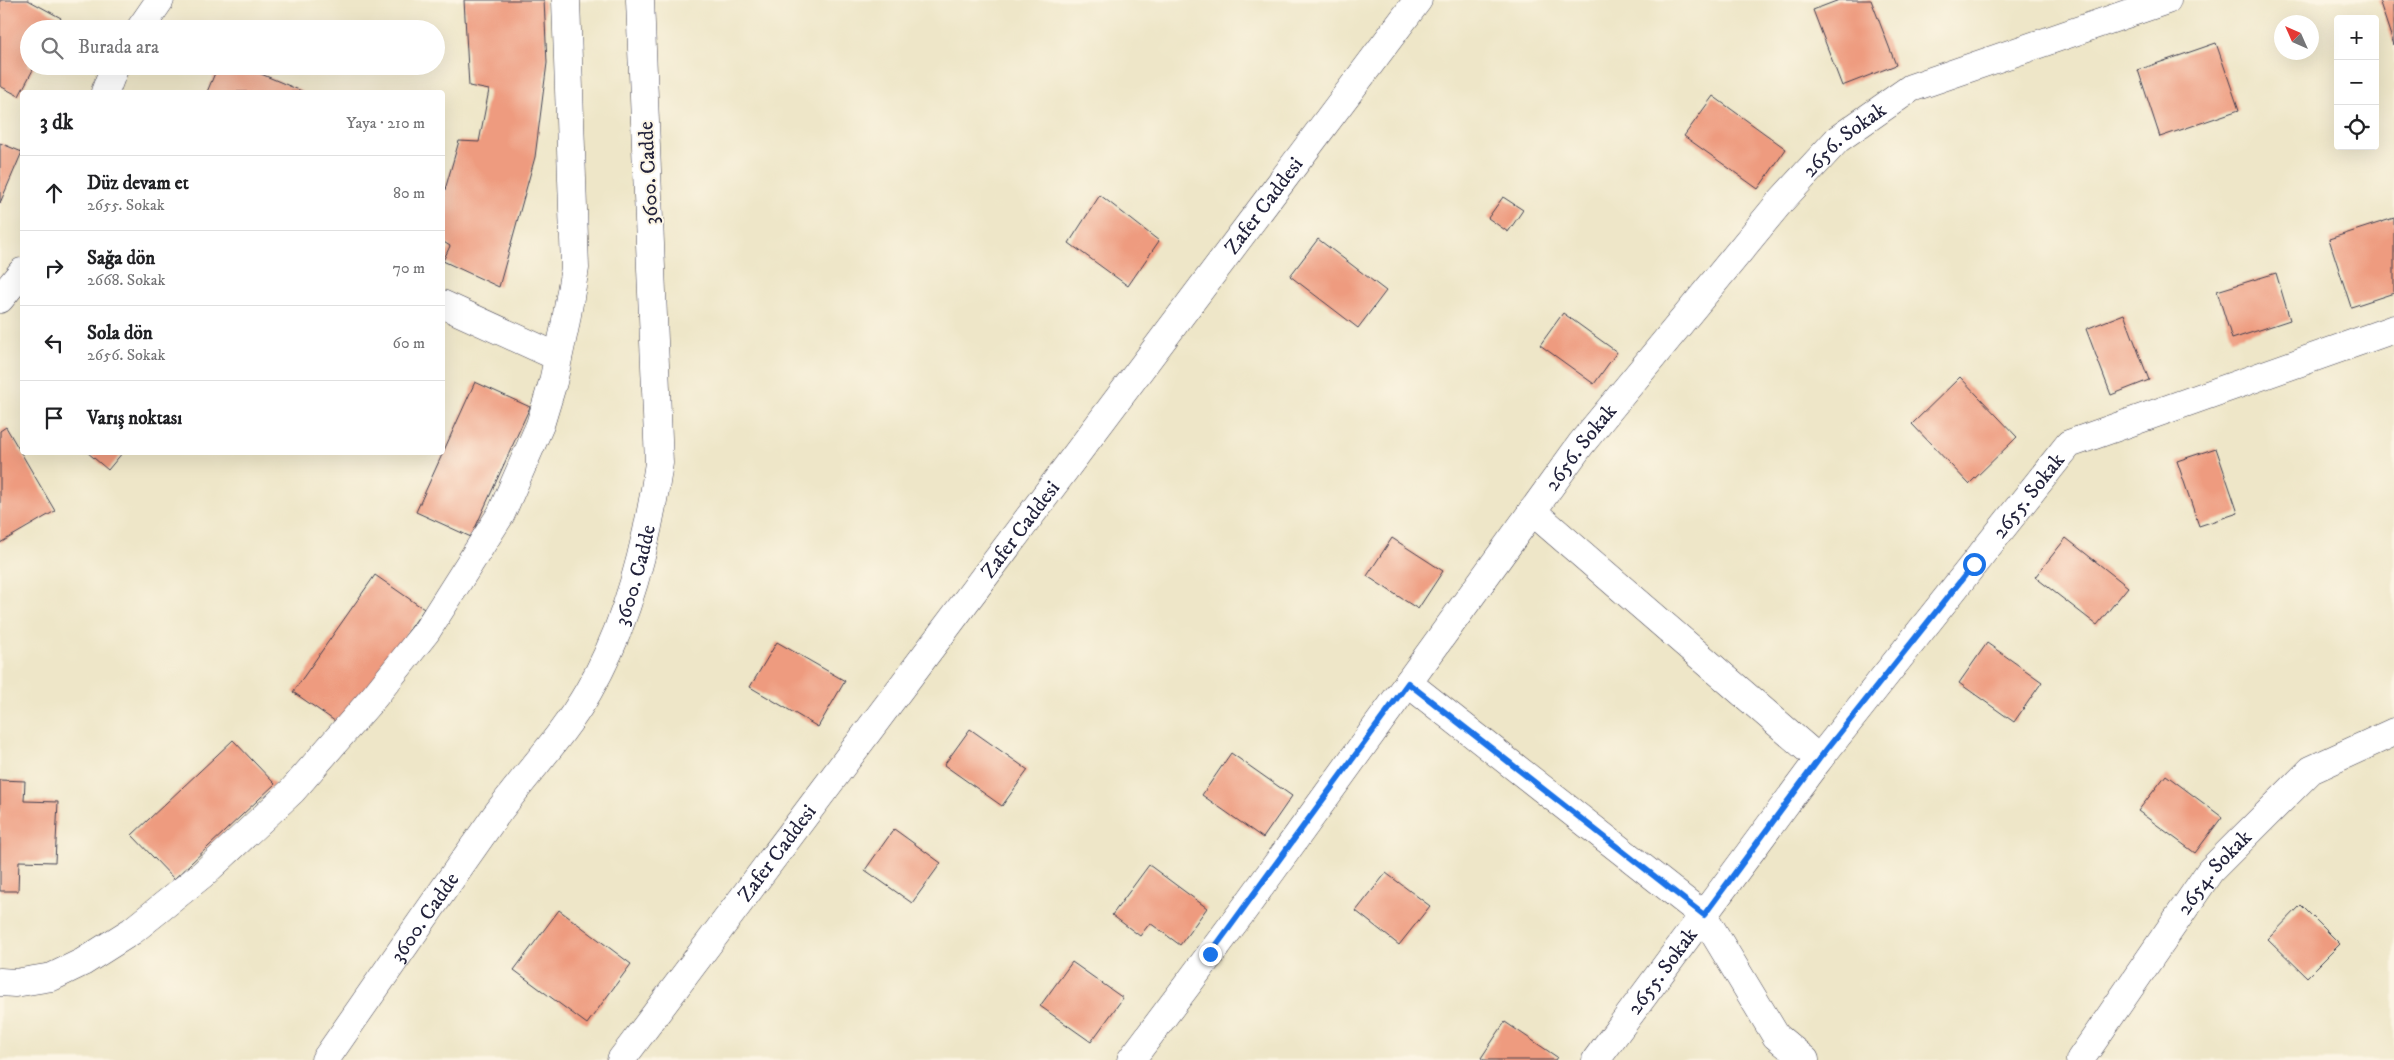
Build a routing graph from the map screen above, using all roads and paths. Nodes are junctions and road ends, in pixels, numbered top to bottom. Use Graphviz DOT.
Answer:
graph roads {
  1 [pos="160,0"];
  2 [pos="566,0"];
  3 [pos="640,0"];
  4 [pos="1418,0"];
  5 [pos="2167,0"];
  6 [pos="146,20"];
  7 [pos="112,75"];
  8 [pos="106,90"];
  9 [pos="20,274"];
  10 [pos="0,299"];
  11 [pos="445,305"];
  12 [pos="2394,329"];
  13 [pos="558,357"];
  14 [pos="1532,511"];
  15 [pos="1408,683"];
  16 [pos="2394,732"];
  17 [pos="1819,759"];
  18 [pos="1704,915"];
  19 [pos="0,982"];
  20 [pos="325,1060"];
  21 [pos="621,1060"];
  22 [pos="1131,1060"];
  23 [pos="1596,1060"];
  24 [pos="1805,1060"];
  25 [pos="2080,1060"];
  1 -- 6 [label="street"];
  2 -- 13 [label="street"];
  3 -- 20 [label="street, 3600. Cadde"];
  4 -- 21 [label="street, Zafer Caddesi"];
  5 -- 14 [label="street, 2656. Sokak"];
  7 -- 8 [label="street"];
  9 -- 10 [label="street"];
  11 -- 13 [label="street"];
  12 -- 17 [label="street, 2655. Sokak"];
  13 -- 19 [label="street"];
  14 -- 15 [label="street, 2656. Sokak"];
  14 -- 17 [label="street"];
  15 -- 18 [label="street"];
  15 -- 22 [label="street, 2656. Sokak"];
  16 -- 25 [label="street, 2654. Sokak"];
  17 -- 18 [label="street, 2655. Sokak"];
  18 -- 23 [label="street, 2655. Sokak"];
  18 -- 24 [label="street"];
}
